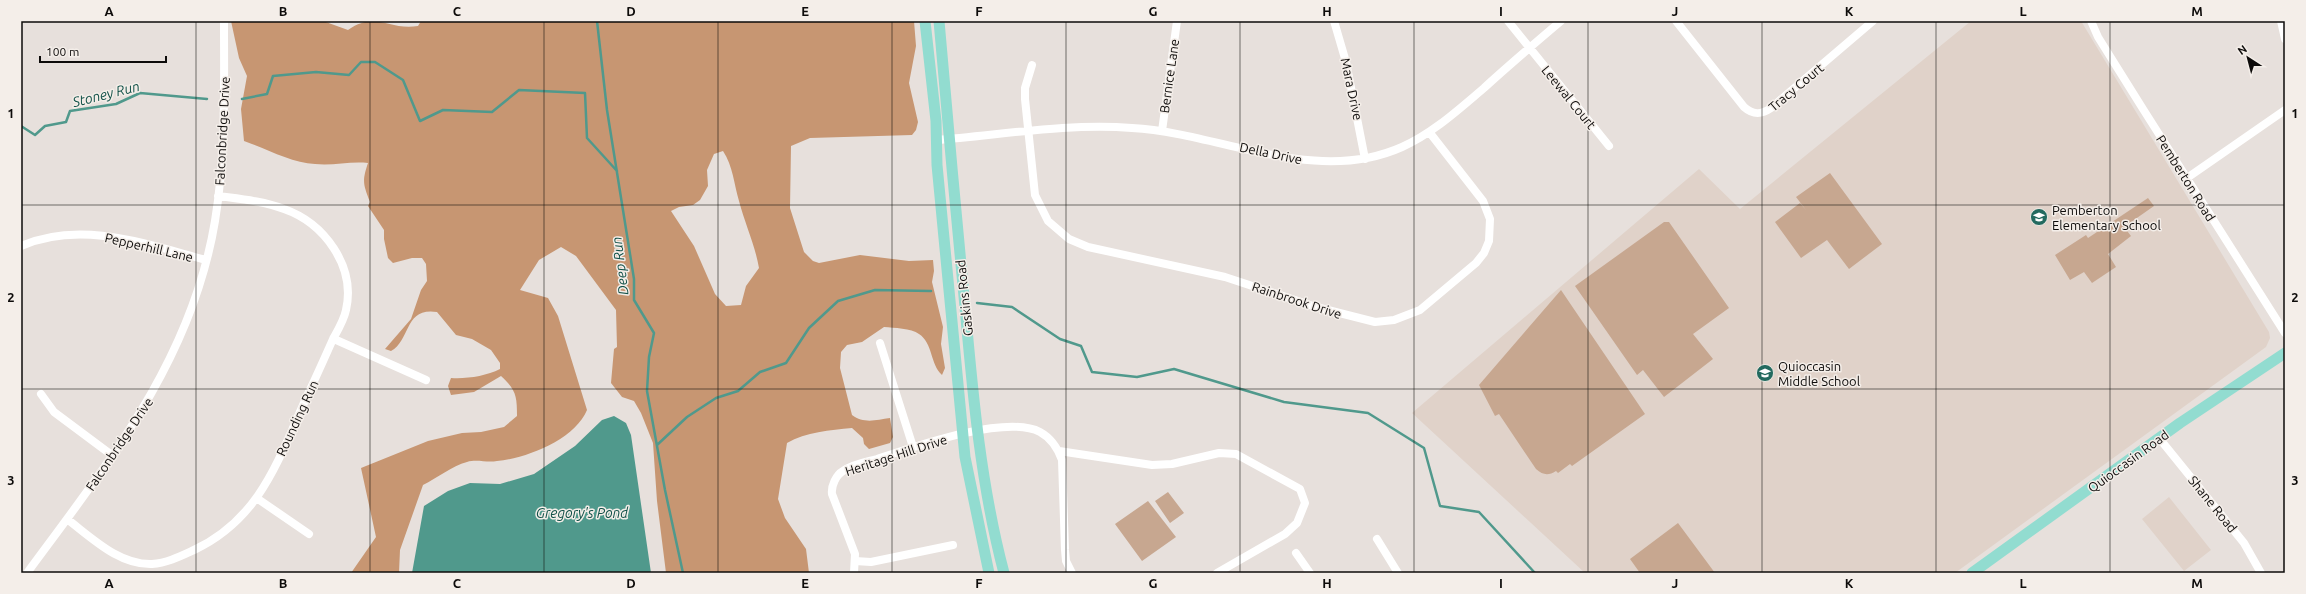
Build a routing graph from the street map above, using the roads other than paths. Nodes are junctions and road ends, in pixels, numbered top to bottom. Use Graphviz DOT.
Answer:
graph roads {
  1 [pos="224,21"];
  2 [pos="926,21"];
  3 [pos="939,21"];
  4 [pos="1177,21"];
  5 [pos="1334,21"];
  6 [pos="1508,21"];
  7 [pos="1560,21"];
  8 [pos="1676,21"];
  9 [pos="1873,21"];
  10 [pos="2091,21"];
  11 [pos="2281,21"];
  12 [pos="2285,39"];
  13 [pos="1529,48"];
  14 [pos="1032,65"];
  15 [pos="2285,110"];
  16 [pos="1162,131"];
  17 [pos="1029,132"];
  18 [pos="1430,133"];
  19 [pos="949,139"];
  20 [pos="936,140"];
  21 [pos="1609,146"];
  22 [pos="1365,159"];
  23 [pos="2187,178"];
  24 [pos="218,196"];
  25 [pos="21,246"];
  26 [pos="206,260"];
  27 [pos="2285,333"];
  28 [pos="334,338"];
  29 [pos="880,343"];
  30 [pos="2285,353"];
  31 [pos="426,380"];
  32 [pos="41,394"];
  33 [pos="977,432"];
  34 [pos="963,433"];
  35 [pos="2159,438"];
  36 [pos="913,447"];
  37 [pos="1059,451"];
  38 [pos="113,456"];
  39 [pos="258,499"];
  40 [pos="67,519"];
  41 [pos="309,534"];
  42 [pos="1377,539"];
  43 [pos="953,545"];
  44 [pos="1296,553"];
  45 [pos="855,561"];
  46 [pos="27,573"];
  47 [pos="854,573"];
  48 [pos="989,573"];
  49 [pos="1004,573"];
  50 [pos="1072,573"];
  51 [pos="1217,573"];
  52 [pos="1310,573"];
  53 [pos="1398,573"];
  54 [pos="1972,573"];
  55 [pos="2261,573"];
  1 -- 24 [label="street, Falconbridge Drive"];
  2 -- 20 [label="main road, Gaskins Road"];
  3 -- 19 [label="main road, Gaskins Road"];
  4 -- 16 [label="street, Bernice Lane"];
  5 -- 22 [label="street, Mara Drive"];
  6 -- 13 [label="street, Leewal Court"];
  7 -- 13 [label="street, Della Drive"];
  8 -- 9 [label="street, Tracy Court"];
  10 -- 23 [label="street, Pemberton Road"];
  11 -- 12 [label="street"];
  13 -- 18 [label="street, Della Drive"];
  13 -- 21 [label="street, Leewal Court"];
  14 -- 17 [label="street, Rainbrook Drive"];
  15 -- 23 [label="street"];
  16 -- 17 [label="street, Della Drive"];
  16 -- 22 [label="street, Della Drive"];
  17 -- 18 [label="street, Rainbrook Drive"];
  17 -- 19 [label="street, Della Drive"];
  18 -- 22 [label="street, Della Drive"];
  19 -- 20 [label="street, Della Drive"];
  19 -- 33 [label="main road, Gaskins Road"];
  20 -- 34 [label="main road, Gaskins Road"];
  23 -- 27 [label="street, Pemberton Road"];
  24 -- 26 [label="street, Falconbridge Drive"];
  24 -- 28 [label="street, Rounding Run"];
  25 -- 26 [label="street, Pepperhill Lane"];
  26 -- 38 [label="street, Falconbridge Drive"];
  28 -- 31 [label="street"];
  28 -- 39 [label="street, Rounding Run"];
  29 -- 36 [label="street"];
  30 -- 35 [label="main road, Quioccasin Road"];
  32 -- 38 [label="street"];
  33 -- 34 [label="street, Heritage Hill Drive"];
  33 -- 37 [label="street, Heritage Hill Drive"];
  33 -- 49 [label="main road, Gaskins Road"];
  34 -- 36 [label="street, Heritage Hill Drive"];
  34 -- 48 [label="main road, Gaskins Road"];
  35 -- 54 [label="main road, Quioccasin Road"];
  35 -- 55 [label="street, Shane Road"];
  36 -- 45 [label="street, Heritage Hill Drive"];
  37 -- 50 [label="street"];
  37 -- 51 [label="street"];
  38 -- 40 [label="street, Falconbridge Drive"];
  39 -- 40 [label="street, Rounding Run"];
  39 -- 41 [label="street"];
  40 -- 46 [label="street, Falconbridge Drive"];
  42 -- 53 [label="street"];
  43 -- 45 [label="street"];
  44 -- 52 [label="street"];
  45 -- 47 [label="street, Heritage Hill Drive"];
}
